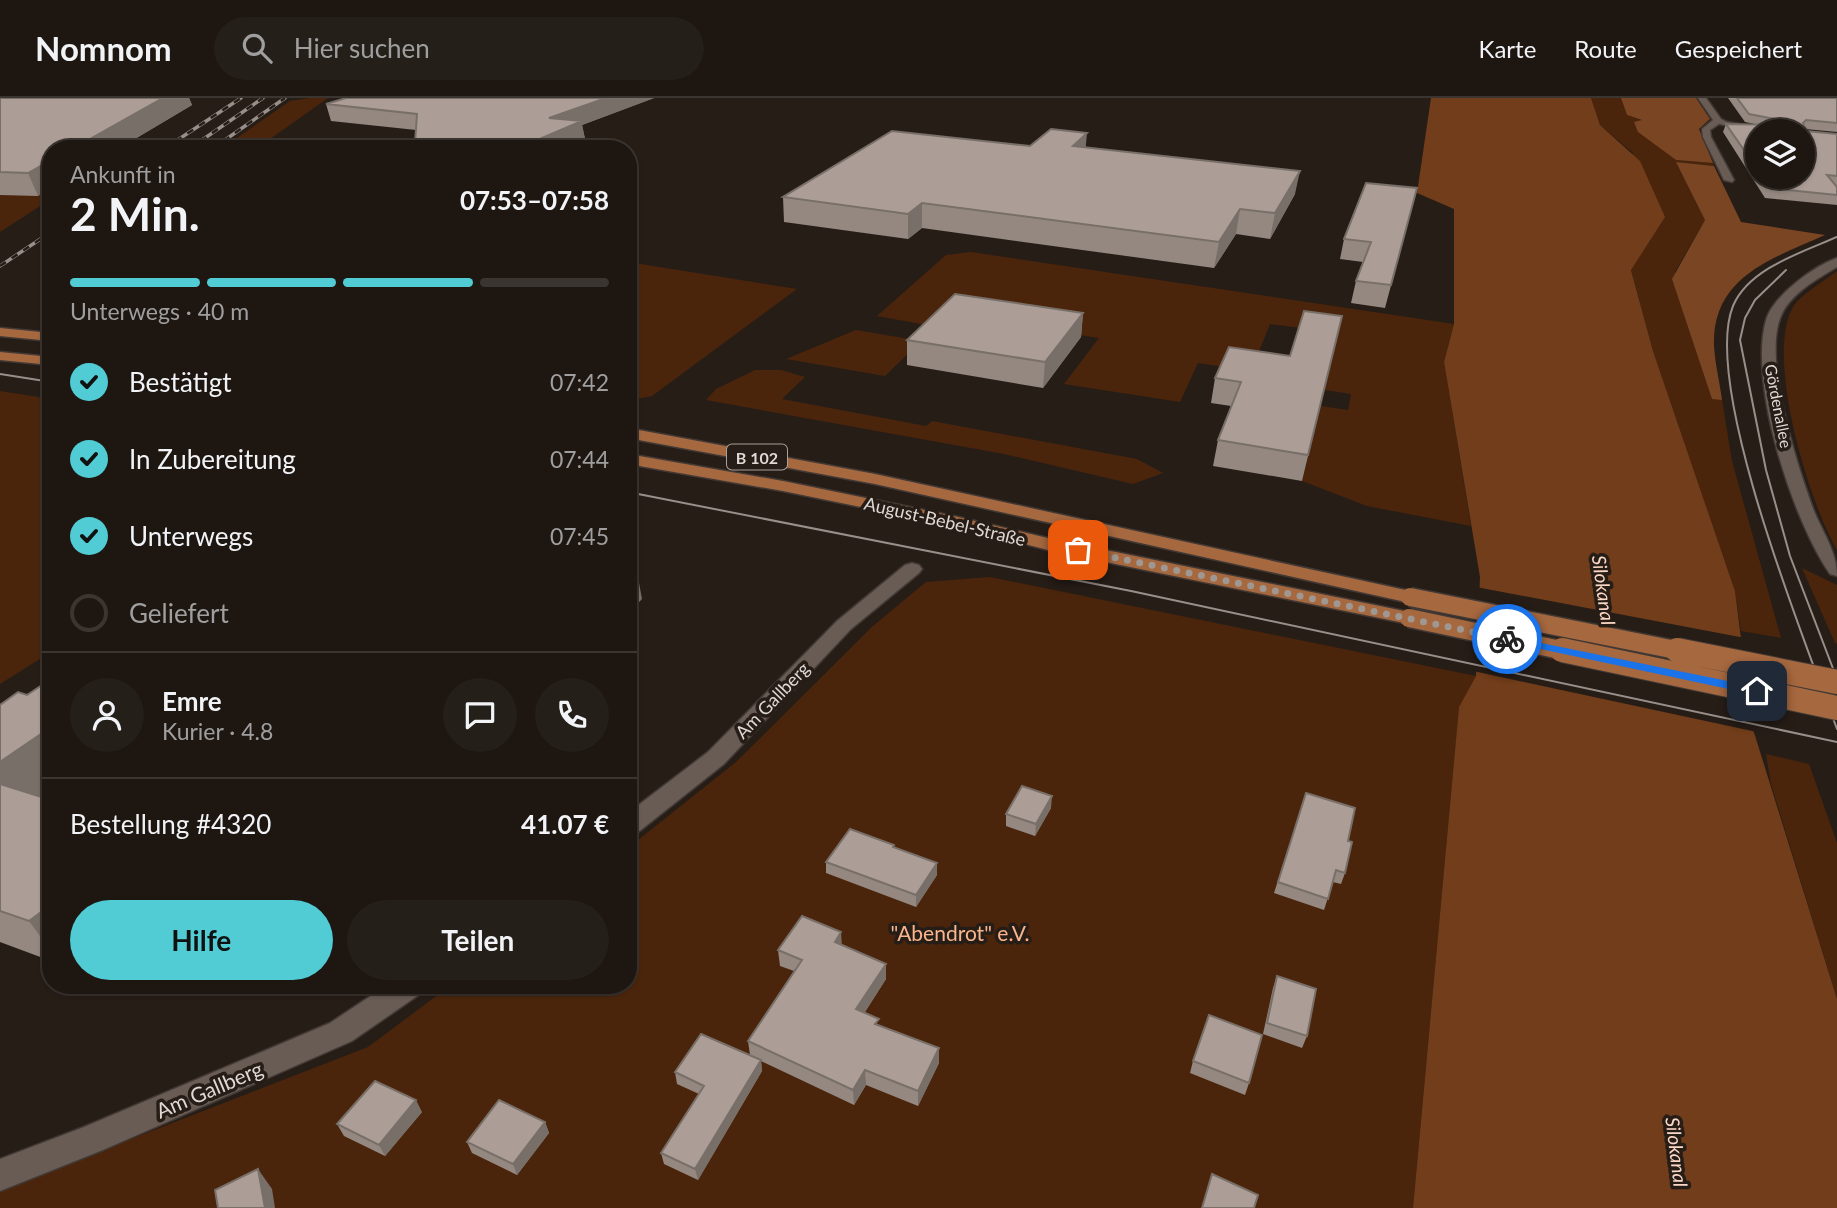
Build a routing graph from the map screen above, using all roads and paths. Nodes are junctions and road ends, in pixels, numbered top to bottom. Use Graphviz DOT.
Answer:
graph roads {
  1 [pos="1702,98"];
  2 [pos="1718,121"];
  3 [pos="1745,127"];
  4 [pos="1729,180"];
  5 [pos="1837,262"];
  6 [pos="0,332"];
  7 [pos="42,336"];
  8 [pos="0,356"];
  9 [pos="42,360"];
  10 [pos="637,435"];
  11 [pos="637,461"];
  12 [pos="912,569"];
  13 [pos="1837,569"];
  14 [pos="1837,682"];
  15 [pos="1837,708"];
  16 [pos="637,819"];
  17 [pos="396,994"];
  18 [pos="0,1175"];
  1 -- 2 [label="street"];
  2 -- 3 [label="street"];
  2 -- 4 [label="street"];
  5 -- 13 [label="street, Gördenallee"];
  6 -- 7 [label="main road"];
  8 -- 9 [label="main road"];
  10 -- 14 [label="main road, August-Bebel-Straße / B 102, bridge"];
  11 -- 15 [label="main road, August-Bebel-Straße / B 102, bridge"];
  12 -- 16 [label="street, Am Gallberg"];
  17 -- 18 [label="street, Am Gallberg"];
}
